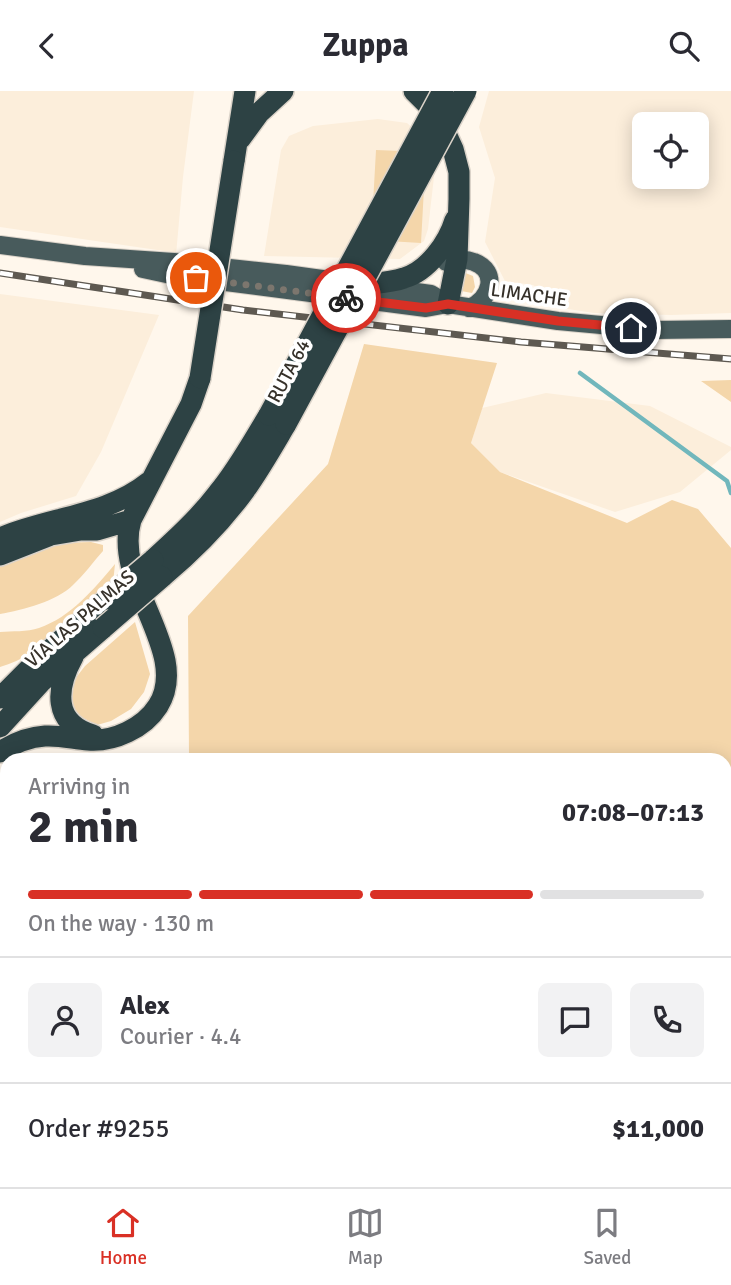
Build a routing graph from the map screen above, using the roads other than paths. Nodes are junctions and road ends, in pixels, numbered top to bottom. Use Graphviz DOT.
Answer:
graph roads {
  1 [pos="245,91"];
  2 [pos="283,91"];
  3 [pos="414,91"];
  4 [pos="443,91"];
  5 [pos="466,91"];
  6 [pos="236,152"];
  7 [pos="458,212"];
  8 [pos="0,245"];
  9 [pos="85,256"];
  10 [pos="457,259"];
  11 [pos="423,267"];
  12 [pos="359,285"];
  13 [pos="448,304"];
  14 [pos="469,308"];
  15 [pos="731,329"];
  16 [pos="277,419"];
  17 [pos="151,481"];
  18 [pos="131,520"];
  19 [pos="97,530"];
  20 [pos="0,538"];
  21 [pos="127,545"];
  22 [pos="0,555"];
  23 [pos="157,568"];
  24 [pos="77,651"];
  25 [pos="32,666"];
  26 [pos="0,674"];
  27 [pos="0,698"];
  28 [pos="0,727"];
  29 [pos="113,736"];
  30 [pos="0,752"];
  1 -- 6 [label="highway"];
  2 -- 6 [label="highway"];
  3 -- 7 [label="highway"];
  4 -- 16 [label="highway, RUTA 64, bridge"];
  5 -- 16 [label="highway, RUTA 64, bridge"];
  6 -- 17 [label="highway, bridge"];
  7 -- 10 [label="highway"];
  7 -- 11 [label="highway"];
  8 -- 9 [label="main road, LIMACHE"];
  9 -- 12 [label="main road, LIMACHE"];
  9 -- 13 [label="main road, LIMACHE"];
  10 -- 11 [label="main road"];
  10 -- 13 [label="highway"];
  10 -- 14 [label="main road"];
  11 -- 12 [label="highway"];
  12 -- 13 [label="main road, LIMACHE"];
  13 -- 14 [label="main road, LIMACHE"];
  14 -- 15 [label="main road, LIMACHE"];
  16 -- 23 [label="highway, RUTA 64"];
  17 -- 18 [label="highway"];
  17 -- 20 [label="highway"];
  18 -- 19 [label="highway"];
  18 -- 21 [label="highway"];
  19 -- 21 [label="highway"];
  19 -- 22 [label="highway"];
  21 -- 29 [label="highway"];
  23 -- 24 [label="highway, VÍA LAS PALMAS, bridge"];
  23 -- 25 [label="highway, VÍA LAS PALMAS, bridge"];
  24 -- 28 [label="highway, VÍA LAS PALMAS"];
  24 -- 29 [label="highway"];
  25 -- 26 [label="highway"];
  25 -- 27 [label="highway, VÍA LAS PALMAS"];
  29 -- 30 [label="highway"];
}
